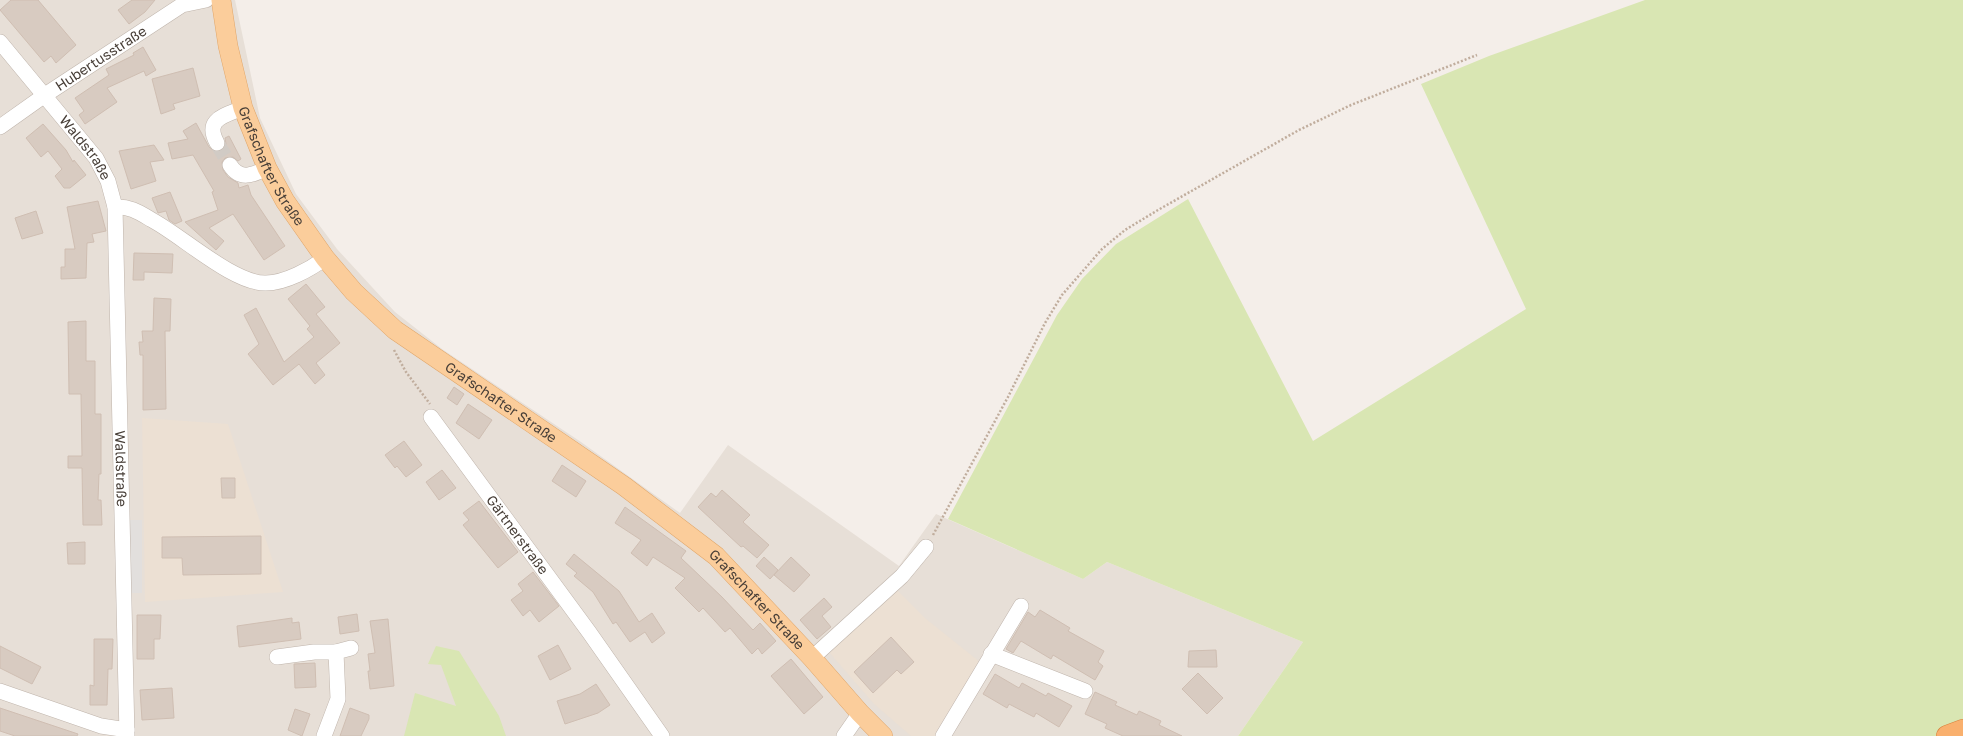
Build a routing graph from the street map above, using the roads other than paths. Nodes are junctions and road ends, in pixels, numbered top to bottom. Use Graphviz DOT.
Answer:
graph roads {
  1 [pos="206,0"];
  2 [pos="221,0"];
  3 [pos="0,42"];
  4 [pos="44,95"];
  5 [pos="243,108"];
  6 [pos="0,127"];
  7 [pos="217,143"];
  8 [pos="230,165"];
  9 [pos="267,168"];
  10 [pos="115,207"];
  11 [pos="325,258"];
  12 [pos="431,418"];
  13 [pos="926,547"];
  14 [pos="1021,606"];
  15 [pos="351,648"];
  16 [pos="336,652"];
  17 [pos="991,654"];
  18 [pos="277,657"];
  19 [pos="812,658"];
  20 [pos="0,691"];
  21 [pos="1085,691"];
  22 [pos="860,713"];
  23 [pos="1963,730"];
  24 [pos="127,733"];
  25 [pos="324,736"];
  26 [pos="662,736"];
  27 [pos="844,736"];
  28 [pos="883,736"];
  29 [pos="943,736"];
  30 [pos="1946,736"];
  1 -- 4 [label="street, Hubertusstraße"];
  2 -- 5 [label="main road, Grafschafter Straße"];
  3 -- 4 [label="street, Waldstraße"];
  4 -- 6 [label="street, Hubertusstraße"];
  4 -- 10 [label="street, Waldstraße"];
  5 -- 7 [label="street"];
  5 -- 9 [label="main road, Grafschafter Straße"];
  8 -- 9 [label="street"];
  9 -- 11 [label="main road, Grafschafter Straße"];
  10 -- 11 [label="street"];
  10 -- 24 [label="street, Waldstraße"];
  11 -- 19 [label="main road, Grafschafter Straße"];
  12 -- 26 [label="street, Gärtnerstraße"];
  13 -- 19 [label="street"];
  14 -- 17 [label="street"];
  15 -- 16 [label="street"];
  16 -- 18 [label="street"];
  16 -- 25 [label="street"];
  17 -- 21 [label="street"];
  17 -- 29 [label="street"];
  19 -- 22 [label="main road, Grafschafter Straße"];
  20 -- 24 [label="street, Waldstraße"];
  22 -- 27 [label="street"];
  22 -- 28 [label="main road, Grafschafter Straße"];
  23 -- 30 [label="highway"];
}
